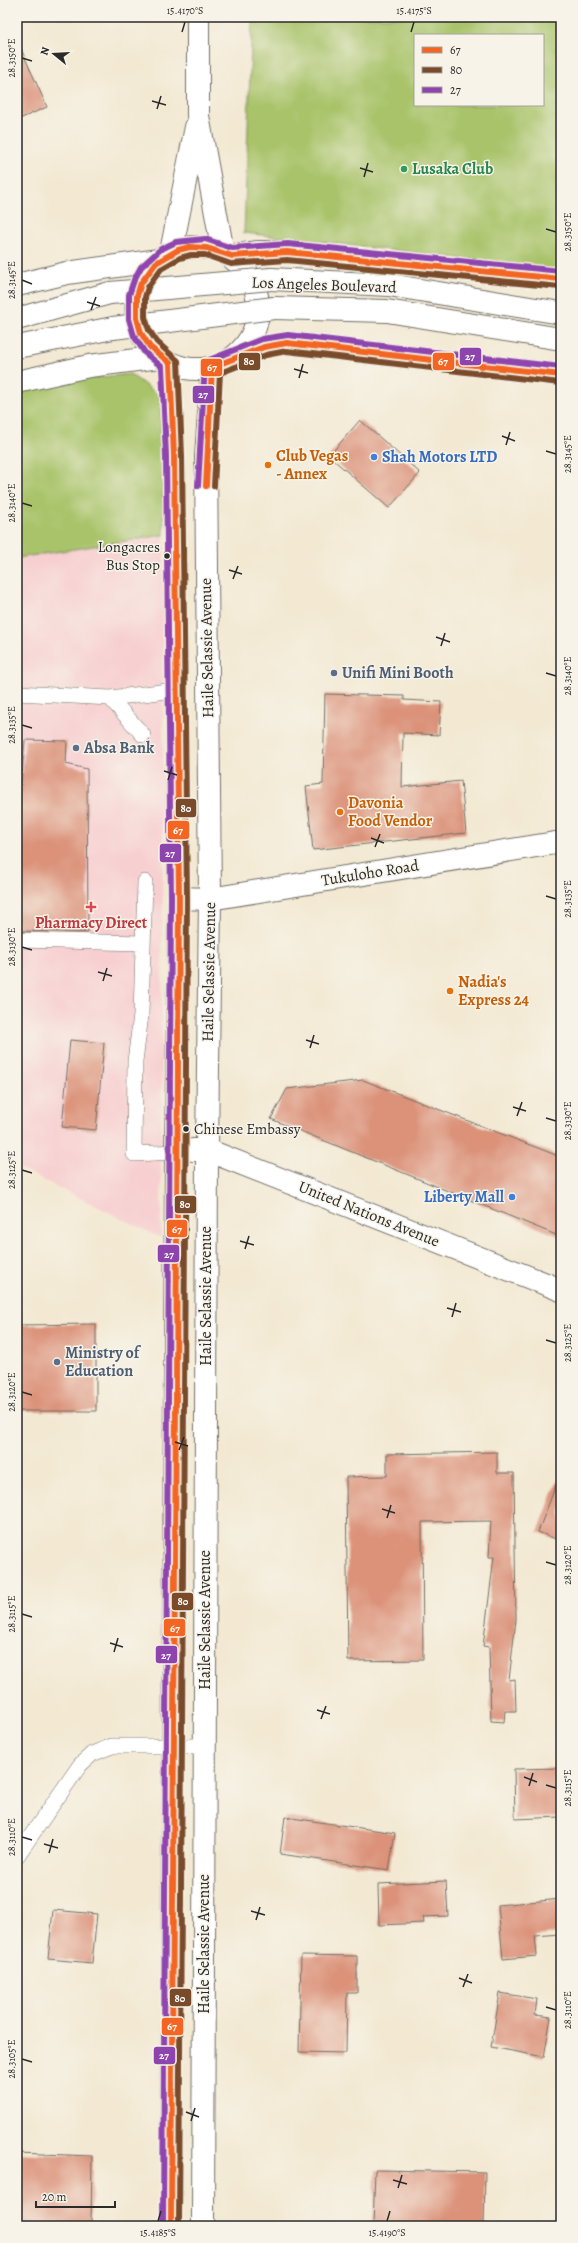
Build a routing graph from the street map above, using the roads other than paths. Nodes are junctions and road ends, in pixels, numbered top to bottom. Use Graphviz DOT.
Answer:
graph roads {
  1 [pos="198,17"];
  2 [pos="198,116"];
  3 [pos="226,254"];
  4 [pos="165,256"];
  5 [pos="561,279"];
  6 [pos="17,285"];
  7 [pos="561,313"];
  8 [pos="17,319"];
  9 [pos="561,339"];
  10 [pos="17,347"];
  11 [pos="165,360"];
  12 [pos="216,366"];
  13 [pos="561,375"];
  14 [pos="17,382"];
  15 [pos="176,690"];
  16 [pos="17,693"];
  17 [pos="110,698"];
  18 [pos="143,735"];
  19 [pos="561,842"];
  20 [pos="145,882"];
  21 [pos="179,898"];
  22 [pos="210,899"];
  23 [pos="17,940"];
  24 [pos="143,943"];
  25 [pos="206,1150"];
  26 [pos="176,1152"];
  27 [pos="561,1290"];
  28 [pos="173,1746"];
  29 [pos="204,1746"];
  30 [pos="17,1856"];
  31 [pos="171,2226"];
  32 [pos="203,2226"];
  1 -- 2 [label="main road"];
  2 -- 3 [label="main road"];
  2 -- 4 [label="main road"];
  3 -- 4 [label="main road"];
  3 -- 5 [label="main road, Los Angeles Boulevard"];
  3 -- 12 [label="main road"];
  4 -- 6 [label="main road"];
  4 -- 11 [label="main road"];
  7 -- 8 [label="main road, Los Angeles Boulevard, bridge"];
  9 -- 10 [label="main road, Los Angeles Boulevard, bridge"];
  11 -- 12 [label="main road"];
  11 -- 14 [label="main road"];
  11 -- 15 [label="main road, Haile Selassie Avenue"];
  12 -- 13 [label="main road"];
  12 -- 22 [label="main road, Haile Selassie Avenue"];
  15 -- 17 [label="lane"];
  15 -- 21 [label="main road, Haile Selassie Avenue"];
  16 -- 17 [label="lane"];
  17 -- 18 [label="lane"];
  19 -- 22 [label="main road, Tukuloho Road"];
  20 -- 24 [label="lane"];
  21 -- 22 [label="main road, Tukuloho Road"];
  21 -- 26 [label="main road, Haile Selassie Avenue"];
  22 -- 25 [label="main road, Haile Selassie Avenue"];
  23 -- 24 [label="lane"];
  24 -- 26 [label="lane"];
  25 -- 26 [label="main road, United Nations Avenue"];
  25 -- 27 [label="main road, United Nations Avenue"];
  25 -- 29 [label="main road, Haile Selassie Avenue"];
  26 -- 28 [label="main road, Haile Selassie Avenue"];
  28 -- 29 [label="lane"];
  28 -- 30 [label="lane"];
  28 -- 31 [label="main road, Haile Selassie Avenue"];
  29 -- 32 [label="main road, Haile Selassie Avenue"];
}
